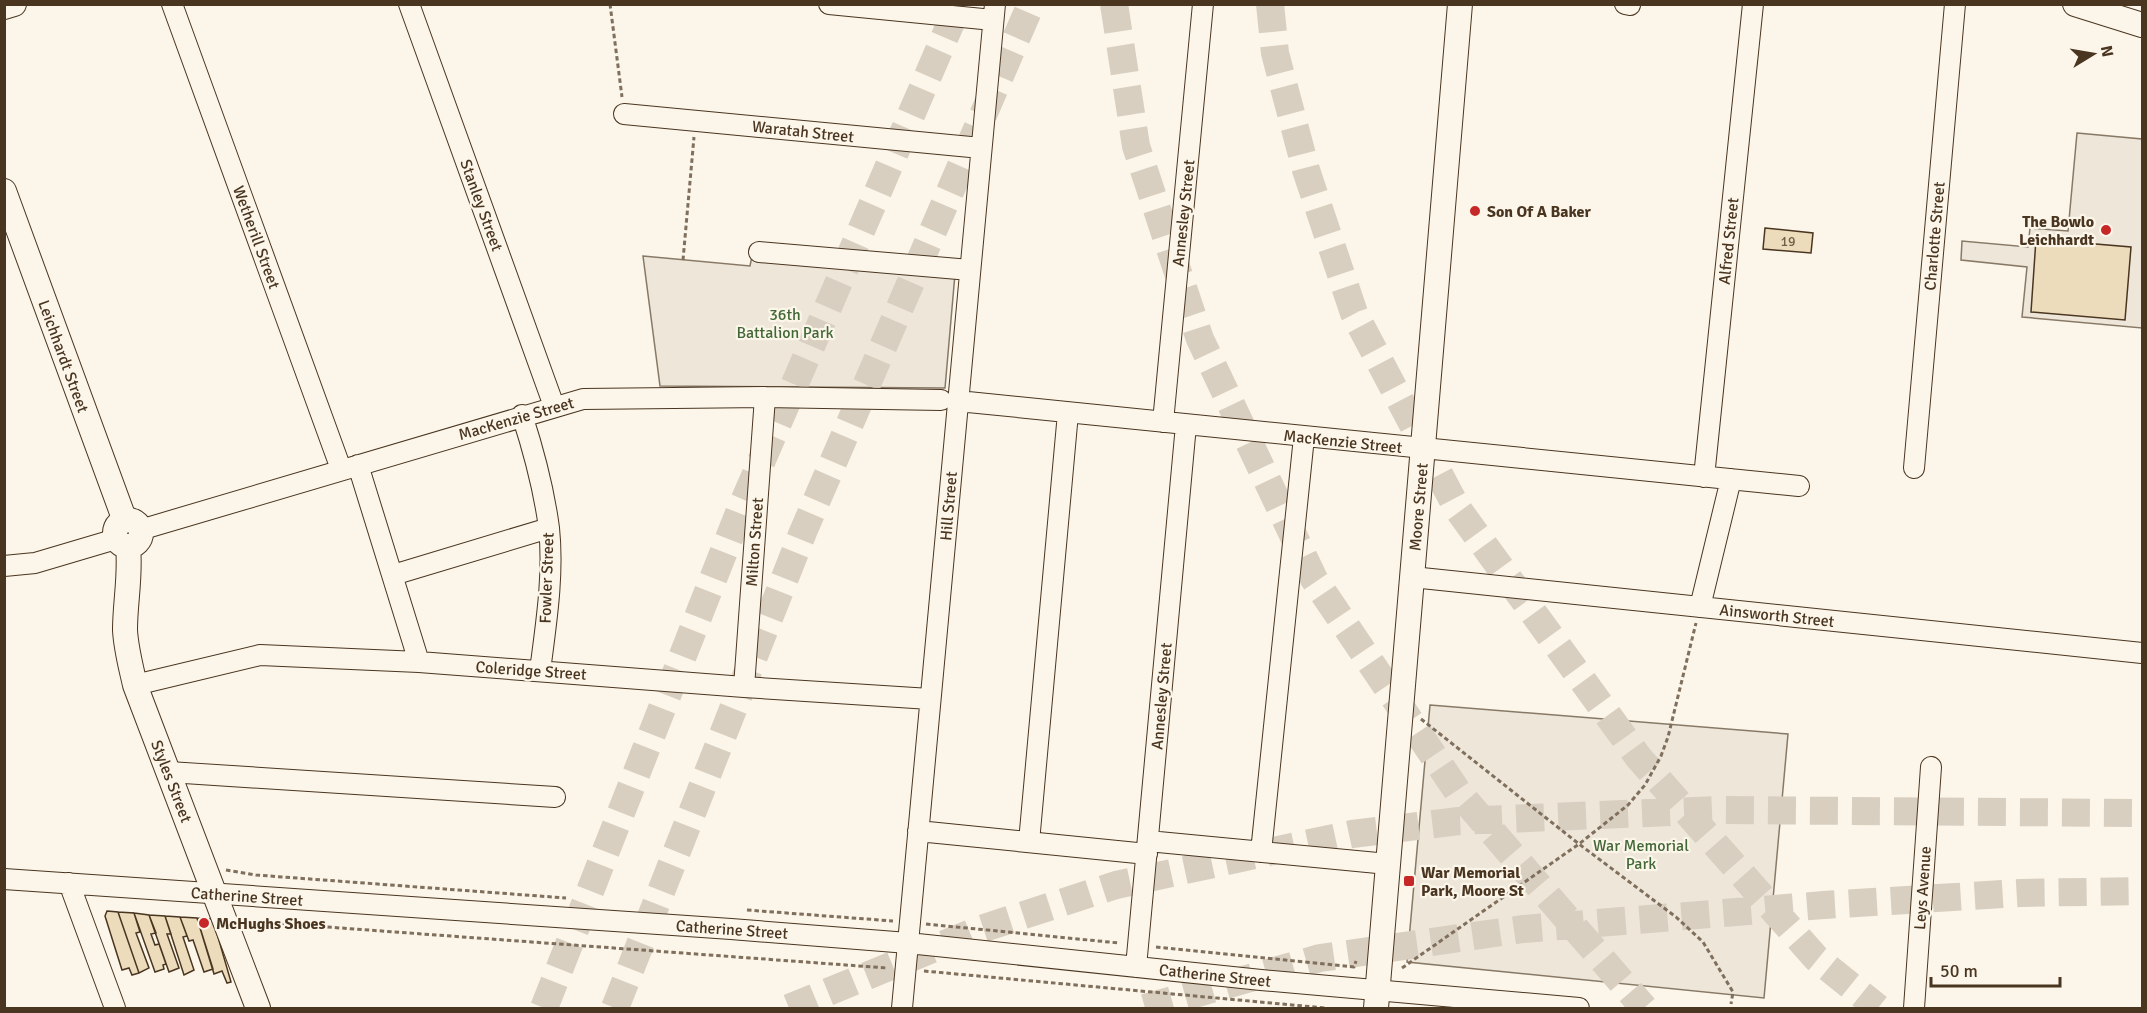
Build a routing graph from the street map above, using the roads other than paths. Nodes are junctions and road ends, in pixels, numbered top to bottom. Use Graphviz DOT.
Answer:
graph roads {
  1 [pos="14,4"];
  2 [pos="172,4"];
  3 [pos="409,4"];
  4 [pos="829,4"];
  5 [pos="1203,4"];
  6 [pos="1460,4"];
  7 [pos="1625,4"];
  8 [pos="1753,4"];
  9 [pos="1955,4"];
  10 [pos="2075,4"];
  11 [pos="1630,5"];
  12 [pos="4,8"];
  13 [pos="994,12"];
  14 [pos="2142,25"];
  15 [pos="624,114"];
  16 [pos="981,148"];
  17 [pos="4,191"];
  18 [pos="759,252"];
  19 [pos="970,270"];
  20 [pos="765,397"];
  21 [pos="950,400"];
  22 [pos="554,406"];
  23 [pos="1068,413"];
  24 [pos="522,415"];
  25 [pos="1163,422"];
  26 [pos="1186,425"];
  27 [pos="1304,437"];
  28 [pos="1423,449"];
  29 [pos="350,467"];
  30 [pos="1914,468"];
  31 [pos="1704,477"];
  32 [pos="1731,479"];
  33 [pos="1799,486"];
  34 [pos="549,528"];
  35 [pos="127,534"];
  36 [pos="4,566"];
  37 [pos="393,575"];
  38 [pos="1412,577"];
  39 [pos="1700,607"];
  40 [pos="2142,653"];
  41 [pos="419,662"];
  42 [pos="540,671"];
  43 [pos="135,685"];
  44 [pos="744,687"];
  45 [pos="930,699"];
  46 [pos="1931,766"];
  47 [pos="169,772"];
  48 [pos="555,797"];
  49 [pos="918,831"];
  50 [pos="1029,842"];
  51 [pos="1147,847"];
  52 [pos="1261,852"];
  53 [pos="1388,864"];
  54 [pos="4,879"];
  55 [pos="69,883"];
  56 [pos="215,894"];
  57 [pos="908,943"];
  58 [pos="1136,968"];
  59 [pos="1457,998"];
  60 [pos="1377,999"];
  61 [pos="115,1008"];
  62 [pos="258,1008"];
  63 [pos="902,1008"];
  64 [pos="1426,1008"];
  65 [pos="1579,1008"];
  66 [pos="1914,1008"];
  1 -- 12 [label="main road"];
  2 -- 29 [label="street, Wetherill Street"];
  3 -- 22 [label="street, Stanley Street"];
  4 -- 13 [label="street"];
  5 -- 25 [label="street, Annesley Street"];
  6 -- 28 [label="main road, Moore Street"];
  7 -- 11 [label="street"];
  8 -- 31 [label="street, Alfred Street"];
  9 -- 30 [label="street, Charlotte Street"];
  10 -- 14 [label="main road"];
  13 -- 16 [label="street, Hill Street"];
  15 -- 16 [label="street, Waratah Street"];
  16 -- 19 [label="street, Hill Street"];
  17 -- 35 [label="main road, Leichhardt Street"];
  18 -- 19 [label="street"];
  19 -- 21 [label="street, Hill Street"];
  20 -- 21 [label="street, MacKenzie Street"];
  20 -- 22 [label="street, MacKenzie Street"];
  20 -- 44 [label="street, Milton Street"];
  21 -- 23 [label="street, MacKenzie Street"];
  21 -- 45 [label="street, Hill Street"];
  22 -- 24 [label="street, MacKenzie Street"];
  23 -- 25 [label="street, MacKenzie Street"];
  23 -- 50 [label="street"];
  24 -- 29 [label="street, MacKenzie Street"];
  24 -- 34 [label="street, Fowler Street"];
  25 -- 26 [label="street, MacKenzie Street"];
  26 -- 27 [label="street, MacKenzie Street"];
  26 -- 51 [label="street, Annesley Street"];
  27 -- 28 [label="street, MacKenzie Street"];
  27 -- 52 [label="street"];
  28 -- 31 [label="street, MacKenzie Street"];
  28 -- 38 [label="main road, Moore Street"];
  29 -- 35 [label="street, MacKenzie Street"];
  29 -- 37 [label="street, Wetherill Street"];
  31 -- 32 [label="street, MacKenzie Street"];
  32 -- 33 [label="street, MacKenzie Street"];
  32 -- 39 [label="street"];
  34 -- 37 [label="street"];
  34 -- 42 [label="street, Fowler Street"];
  35 -- 36 [label="street, MacKenzie Street"];
  35 -- 43 [label="main road, Styles Street"];
  37 -- 41 [label="street, Wetherill Street"];
  38 -- 39 [label="street, Ainsworth Street"];
  38 -- 53 [label="main road, Moore Street"];
  39 -- 40 [label="street, Ainsworth Street"];
  41 -- 42 [label="street, Coleridge Street"];
  41 -- 43 [label="street, Coleridge Street"];
  42 -- 44 [label="street, Coleridge Street"];
  43 -- 47 [label="main road, Styles Street"];
  44 -- 45 [label="street, Coleridge Street"];
  45 -- 49 [label="street, Hill Street"];
  46 -- 66 [label="street, Leys Avenue"];
  47 -- 48 [label="street"];
  47 -- 56 [label="main road, Styles Street"];
  49 -- 50 [label="street"];
  49 -- 57 [label="street, Hill Street"];
  50 -- 51 [label="street"];
  51 -- 52 [label="street"];
  51 -- 58 [label="street, Annesley Street"];
  52 -- 53 [label="street"];
  53 -- 60 [label="main road, Moore Street"];
  54 -- 55 [label="street, Catherine Street"];
  55 -- 56 [label="street, Catherine Street"];
  55 -- 61 [label="street"];
  56 -- 57 [label="street, Catherine Street"];
  56 -- 62 [label="main road, Styles Street"];
  57 -- 58 [label="street, Catherine Street"];
  57 -- 63 [label="street, Hill Street"];
  58 -- 60 [label="street, Catherine Street"];
  59 -- 60 [label="street, Catherine Street"];
  59 -- 64 [label="street, Catherine Street"];
  59 -- 65 [label="street, Catherine Street"];
}
